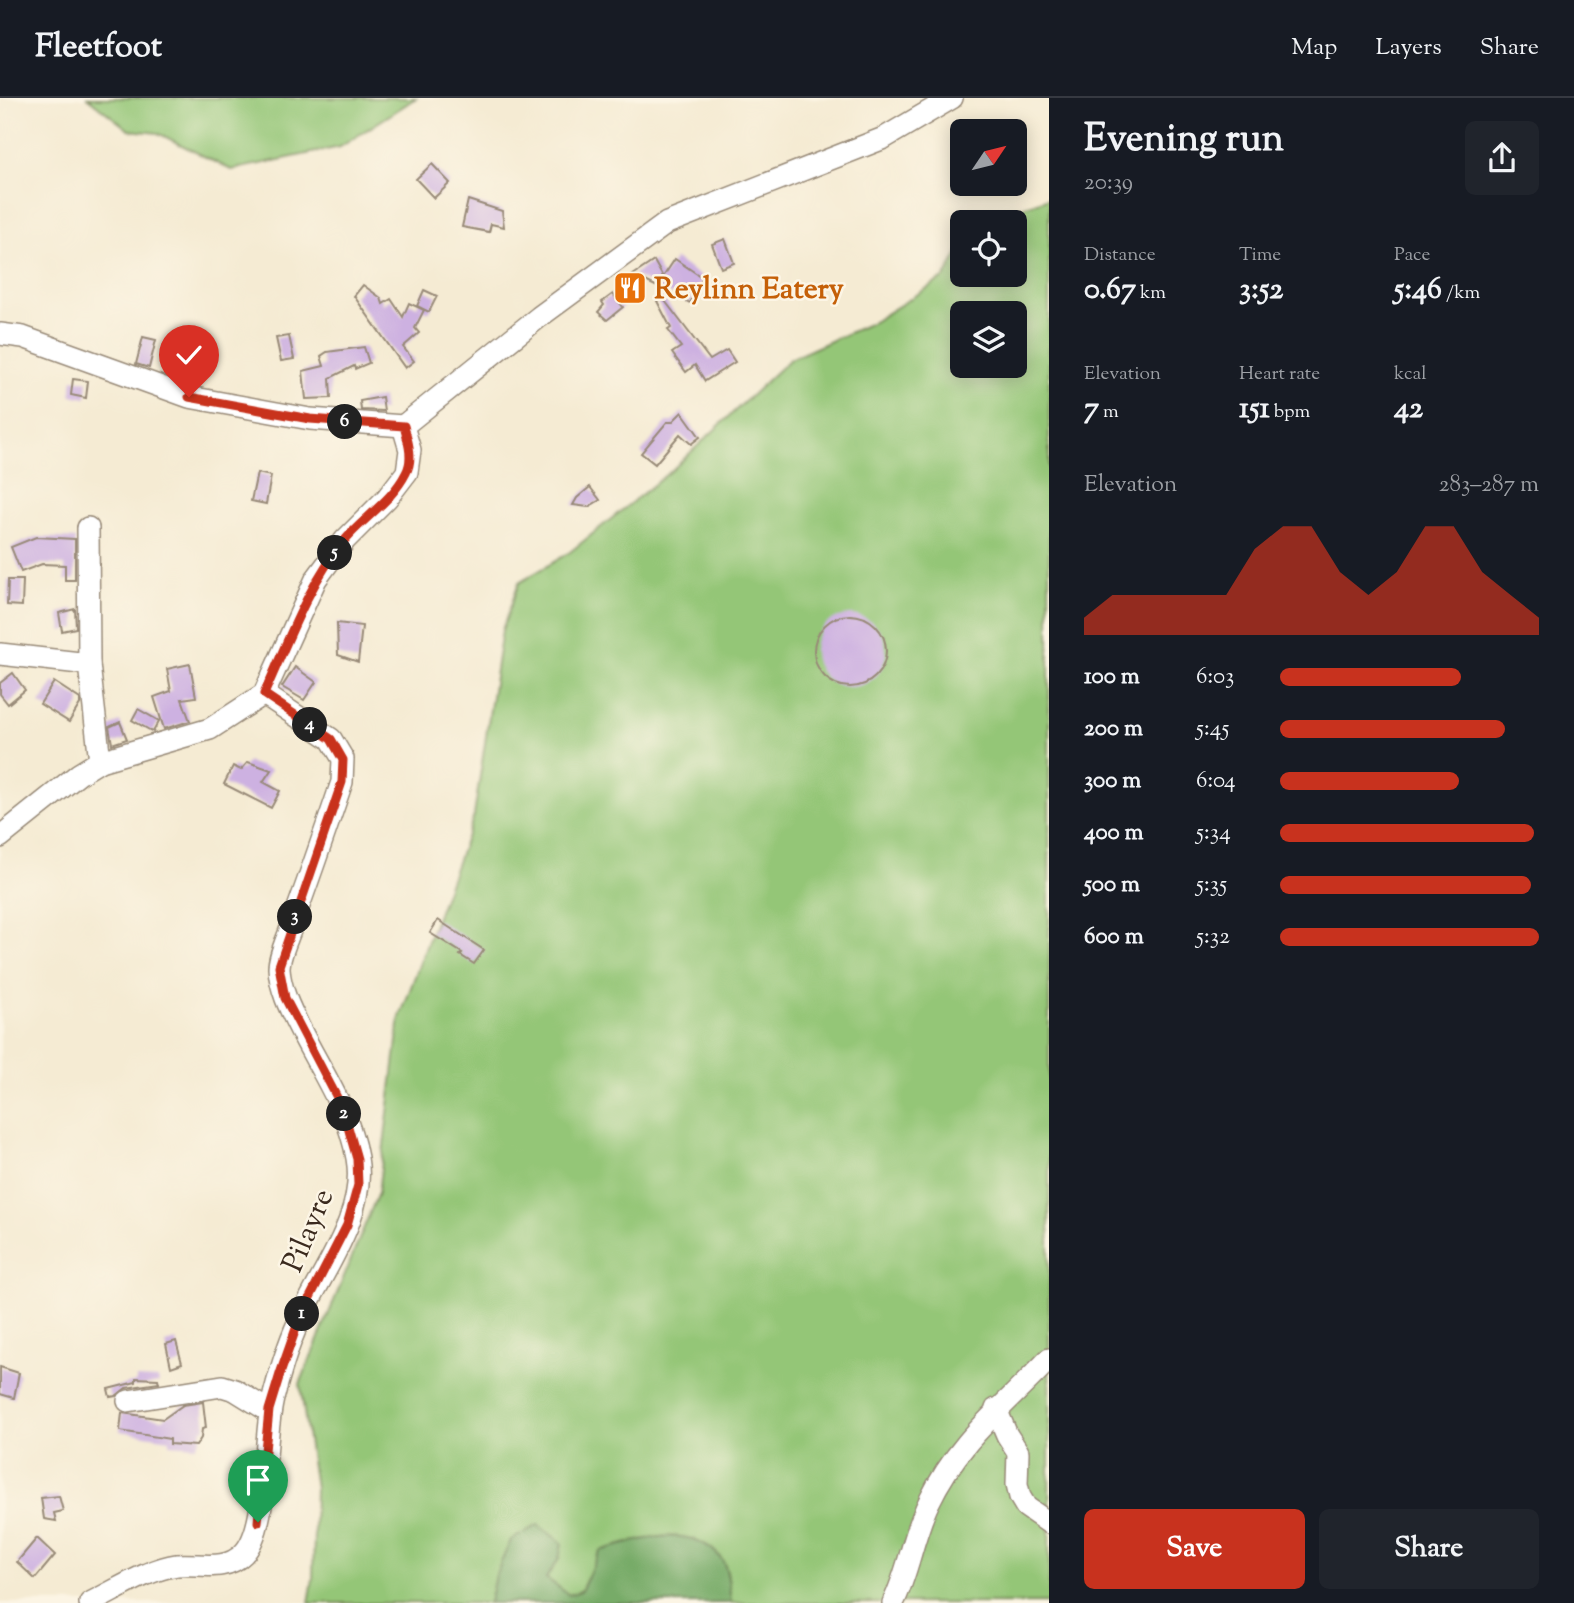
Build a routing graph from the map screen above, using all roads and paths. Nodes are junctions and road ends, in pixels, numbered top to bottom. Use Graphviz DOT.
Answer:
graph roads {
  1 [pos="952,98"];
  2 [pos="0,334"];
  3 [pos="404,426"];
  4 [pos="88,528"];
  5 [pos="0,654"];
  6 [pos="89,664"];
  7 [pos="264,694"];
  8 [pos="100,761"];
  9 [pos="0,837"];
  10 [pos="1049,1359"];
  11 [pos="128,1401"];
  12 [pos="996,1409"];
  13 [pos="269,1410"];
  14 [pos="1049,1523"];
  15 [pos="90,1603"];
  16 [pos="893,1603"];
  1 -- 3 [label="street"];
  2 -- 3 [label="street"];
  3 -- 7 [label="street"];
  4 -- 6 [label="street"];
  5 -- 6 [label="street"];
  6 -- 8 [label="street"];
  7 -- 8 [label="street"];
  7 -- 13 [label="street, Pilayre"];
  8 -- 9 [label="street"];
  10 -- 12 [label="street"];
  11 -- 13 [label="street"];
  12 -- 14 [label="street"];
  12 -- 16 [label="street"];
  13 -- 15 [label="street, Pilayre"];
}
